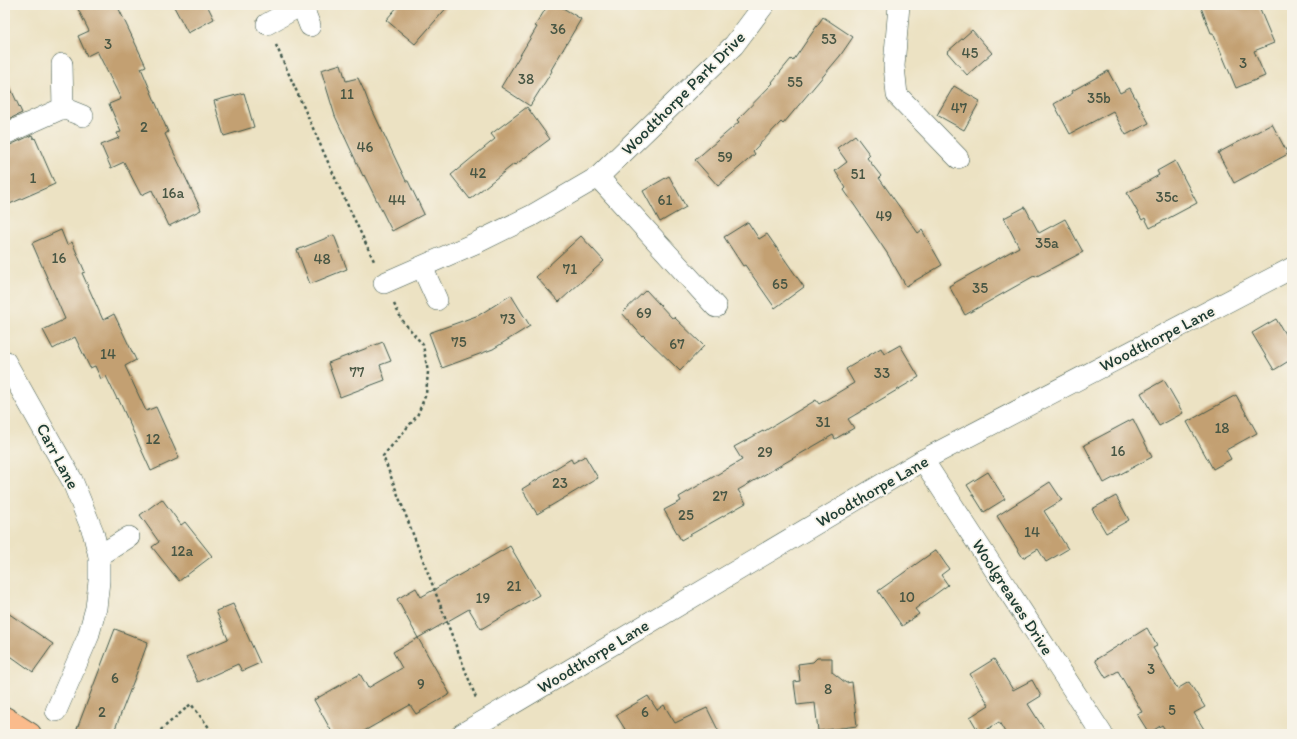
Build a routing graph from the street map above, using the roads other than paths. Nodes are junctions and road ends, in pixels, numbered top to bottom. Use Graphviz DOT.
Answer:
graph roads {
  1 [pos="301,5"];
  2 [pos="764,5"];
  3 [pos="899,5"];
  4 [pos="267,24"];
  5 [pos="310,26"];
  6 [pos="62,64"];
  7 [pos="63,108"];
  8 [pos="83,116"];
  9 [pos="5,134"];
  10 [pos="958,158"];
  11 [pos="598,177"];
  12 [pos="422,267"];
  13 [pos="1292,268"];
  14 [pos="384,282"];
  15 [pos="437,300"];
  16 [pos="716,307"];
  17 [pos="5,361"];
  18 [pos="923,460"];
  19 [pos="129,537"];
  20 [pos="99,556"];
  21 [pos="56,711"];
  22 [pos="5,718"];
  23 [pos="30,734"];
  24 [pos="462,734"];
  25 [pos="1102,734"];
  1 -- 4 [label="street"];
  1 -- 5 [label="street"];
  2 -- 11 [label="street, Woodthorpe Park Drive"];
  3 -- 10 [label="street"];
  6 -- 7 [label="street"];
  7 -- 8 [label="street"];
  7 -- 9 [label="street"];
  11 -- 12 [label="street, Woodthorpe Park Drive"];
  11 -- 16 [label="street"];
  12 -- 14 [label="street, Woodthorpe Park Drive"];
  12 -- 15 [label="street"];
  13 -- 18 [label="street, Woodthorpe Lane"];
  17 -- 20 [label="street, Carr Lane"];
  18 -- 24 [label="street, Woodthorpe Lane"];
  18 -- 25 [label="street, Woolgreaves Drive"];
  19 -- 20 [label="street"];
  20 -- 21 [label="street, Carr Lane"];
  22 -- 23 [label="main road"];
}
